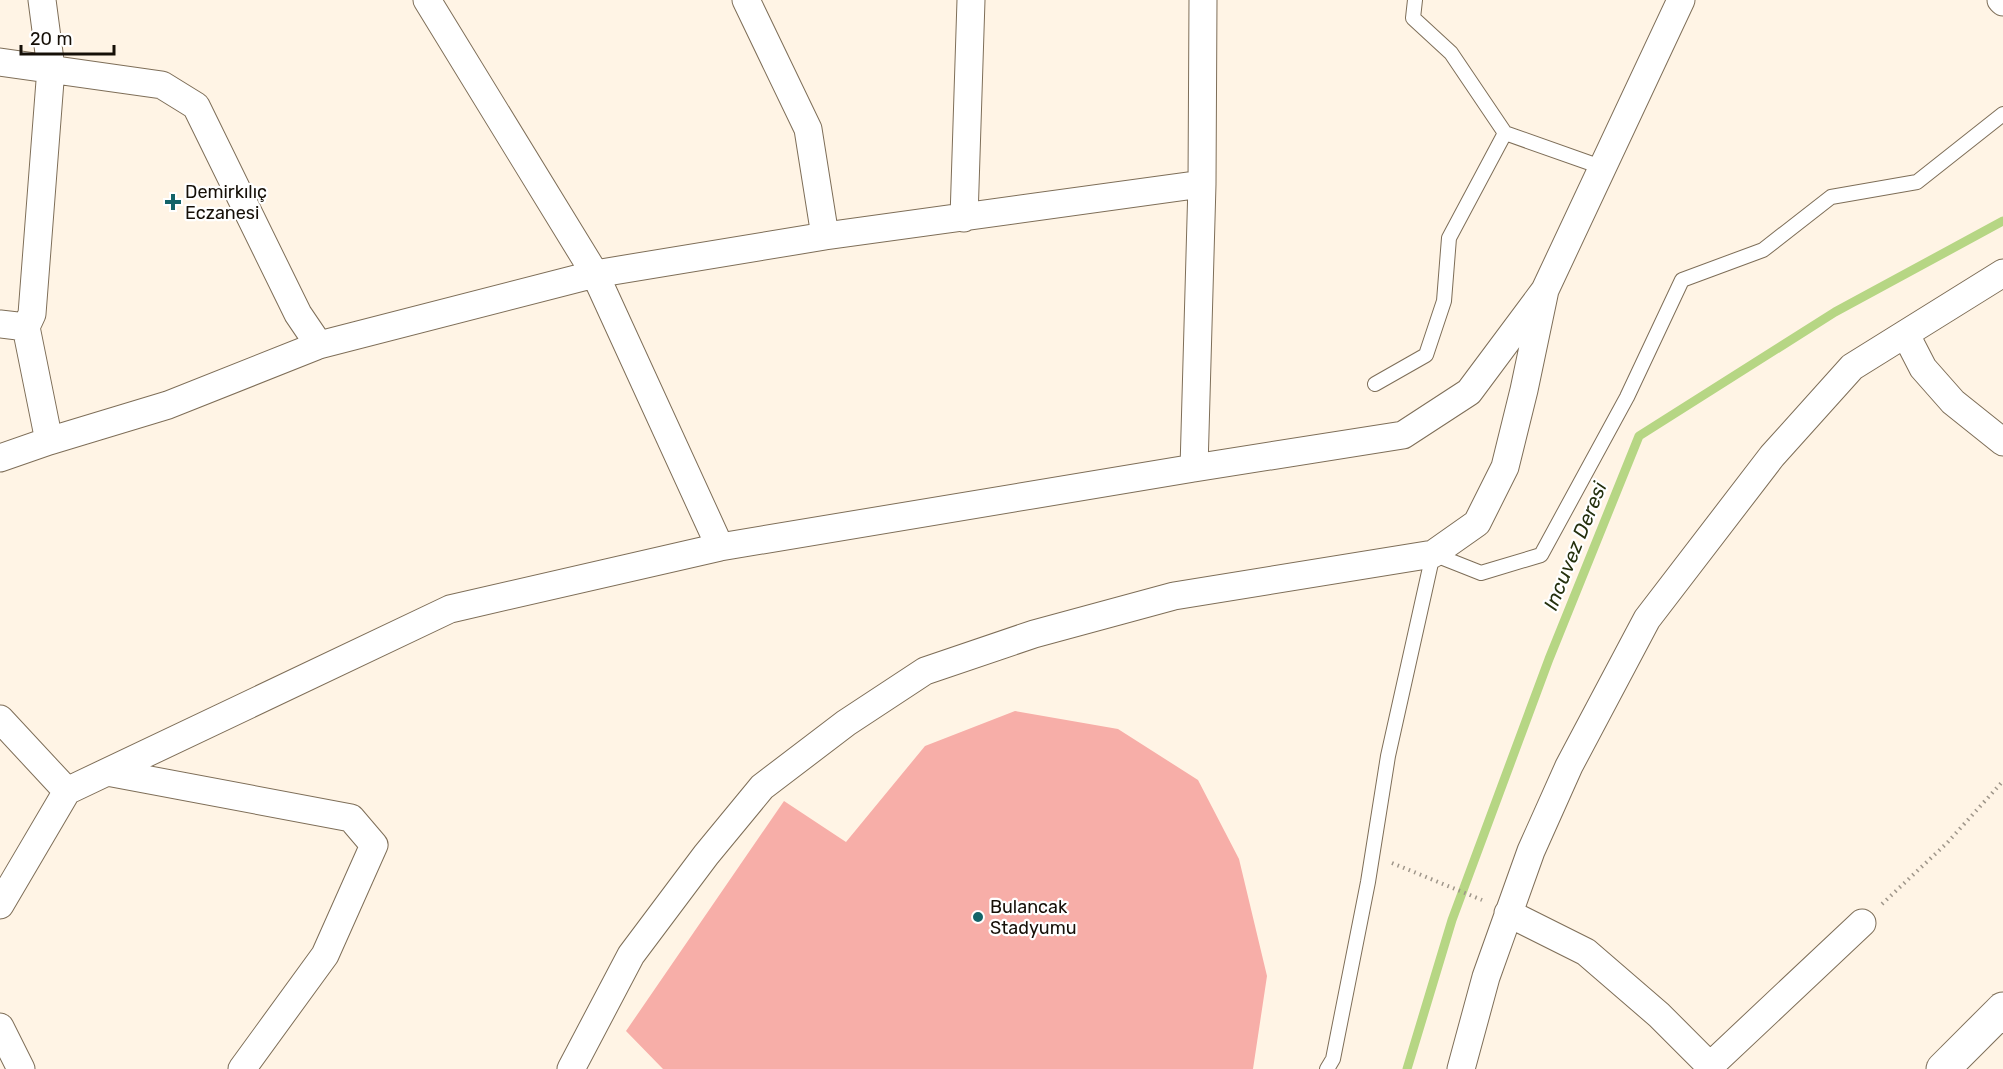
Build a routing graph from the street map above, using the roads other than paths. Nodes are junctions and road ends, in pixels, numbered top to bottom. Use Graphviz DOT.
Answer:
graph roads {
  1 [pos="42,0"];
  2 [pos="427,0"];
  3 [pos="746,0"];
  4 [pos="971,0"];
  5 [pos="1203,0"];
  6 [pos="1415,0"];
  7 [pos="1681,0"];
  8 [pos="0,62"];
  9 [pos="51,68"];
  10 [pos="2003,114"];
  11 [pos="1505,133"];
  12 [pos="1604,168"];
  13 [pos="1202,184"];
  14 [pos="964,218"];
  15 [pos="825,236"];
  16 [pos="2003,273"];
  17 [pos="595,274"];
  18 [pos="1545,290"];
  19 [pos="13,326"];
  20 [pos="1906,335"];
  21 [pos="319,345"];
  22 [pos="1375,384"];
  23 [pos="49,441"];
  24 [pos="2003,442"];
  25 [pos="0,458"];
  26 [pos="1194,468"];
  27 [pos="720,547"];
  28 [pos="1433,554"];
  29 [pos="0,719"];
  30 [pos="107,772"];
  31 [pos="67,791"];
  32 [pos="0,905"];
  33 [pos="1499,909"];
  34 [pos="1862,923"];
  35 [pos="2003,1009"];
  36 [pos="0,1027"];
  37 [pos="1711,1067"];
  38 [pos="21,1069"];
  39 [pos="242,1069"];
  40 [pos="571,1069"];
  41 [pos="1327,1069"];
  42 [pos="1461,1069"];
  43 [pos="1943,1069"];
  1 -- 9 [label="street"];
  2 -- 17 [label="street"];
  3 -- 15 [label="street"];
  4 -- 14 [label="street"];
  5 -- 13 [label="street"];
  6 -- 11 [label="lane"];
  7 -- 12 [label="street"];
  8 -- 9 [label="street"];
  9 -- 19 [label="street"];
  9 -- 21 [label="street"];
  10 -- 28 [label="lane"];
  11 -- 12 [label="lane"];
  11 -- 22 [label="lane"];
  12 -- 18 [label="street"];
  13 -- 14 [label="street"];
  13 -- 26 [label="street"];
  14 -- 15 [label="street"];
  15 -- 17 [label="street"];
  16 -- 20 [label="street"];
  17 -- 21 [label="street"];
  17 -- 27 [label="street"];
  18 -- 26 [label="street"];
  18 -- 28 [label="street"];
  19 -- 23 [label="street"];
  20 -- 24 [label="street"];
  20 -- 33 [label="street"];
  21 -- 23 [label="street"];
  23 -- 25 [label="street"];
  26 -- 27 [label="street"];
  27 -- 30 [label="street"];
  28 -- 40 [label="street"];
  28 -- 41 [label="lane"];
  29 -- 31 [label="street"];
  30 -- 31 [label="street"];
  30 -- 39 [label="street"];
  31 -- 32 [label="street"];
  33 -- 37 [label="street"];
  33 -- 42 [label="street"];
  34 -- 37 [label="street"];
  35 -- 43 [label="street"];
  36 -- 38 [label="street"];
}
